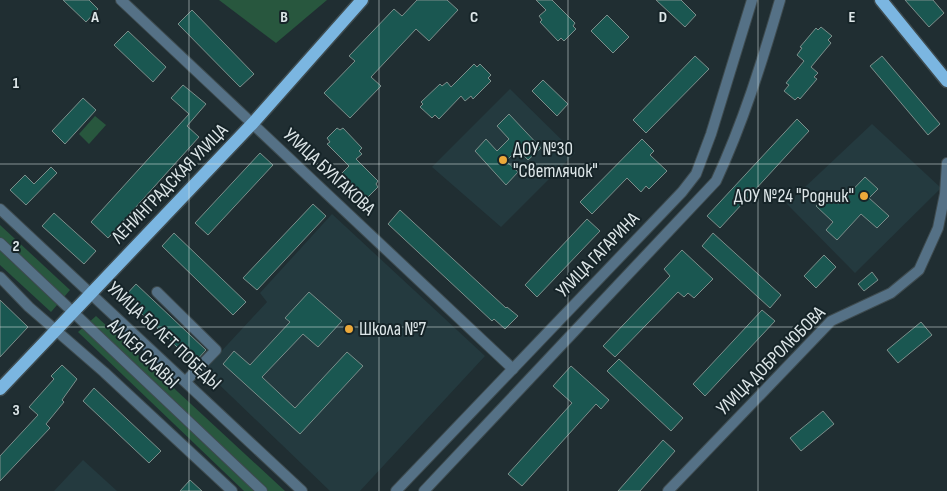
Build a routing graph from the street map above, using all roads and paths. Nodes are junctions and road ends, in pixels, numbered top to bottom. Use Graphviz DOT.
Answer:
graph roads {
  1 [pos="121,0"];
  2 [pos="362,0"];
  3 [pos="752,0"];
  4 [pos="780,0"];
  5 [pos="881,0"];
  6 [pos="947,80"];
  7 [pos="253,123"];
  8 [pos="947,163"];
  9 [pos="0,209"];
  10 [pos="0,243"];
  11 [pos="0,277"];
  12 [pos="157,292"];
  13 [pos="92,293"];
  14 [pos="74,312"];
  15 [pos="58,330"];
  16 [pos="513,369"];
  17 [pos="186,381"];
  18 [pos="0,389"];
  19 [pos="232,491"];
  20 [pos="262,491"];
  21 [pos="302,491"];
  22 [pos="396,491"];
  23 [pos="424,491"];
  24 [pos="668,491"];
  1 -- 7 [label="street, УЛИЦА БУЛГАКОВА"];
  2 -- 7 [label="main road, ЛЕНИНГРАДСКАЯ УЛИЦА"];
  3 -- 16 [label="street, УЛИЦА ГАГАРИНА"];
  4 -- 23 [label="street, УЛИЦА ГАГАРИНА"];
  5 -- 6 [label="main road"];
  7 -- 13 [label="main road, ЛЕНИНГРАДСКАЯ УЛИЦА"];
  7 -- 16 [label="street, УЛИЦА БУЛГАКОВА"];
  8 -- 24 [label="street, УЛИЦА ДОБРОЛЮБОВА"];
  9 -- 13 [label="street, УЛИЦА 50 ЛЕТ ПОБЕДЫ"];
  10 -- 14 [label="street, АЛЛЕЯ СЛАВЫ"];
  11 -- 15 [label="street"];
  12 -- 17 [label="street"];
  13 -- 14 [label="main road, ЛЕНИНГРАДСКАЯ УЛИЦА"];
  13 -- 17 [label="street, УЛИЦА 50 ЛЕТ ПОБЕДЫ"];
  14 -- 15 [label="main road, ЛЕНИНГРАДСКАЯ УЛИЦА"];
  14 -- 20 [label="street, АЛЛЕЯ СЛАВЫ"];
  15 -- 18 [label="main road, ЛЕНИНГРАДСКАЯ УЛИЦА"];
  15 -- 19 [label="street"];
  16 -- 22 [label="street, УЛИЦА ГАГАРИНА"];
  17 -- 21 [label="street, УЛИЦА 50 ЛЕТ ПОБЕДЫ"];
}
